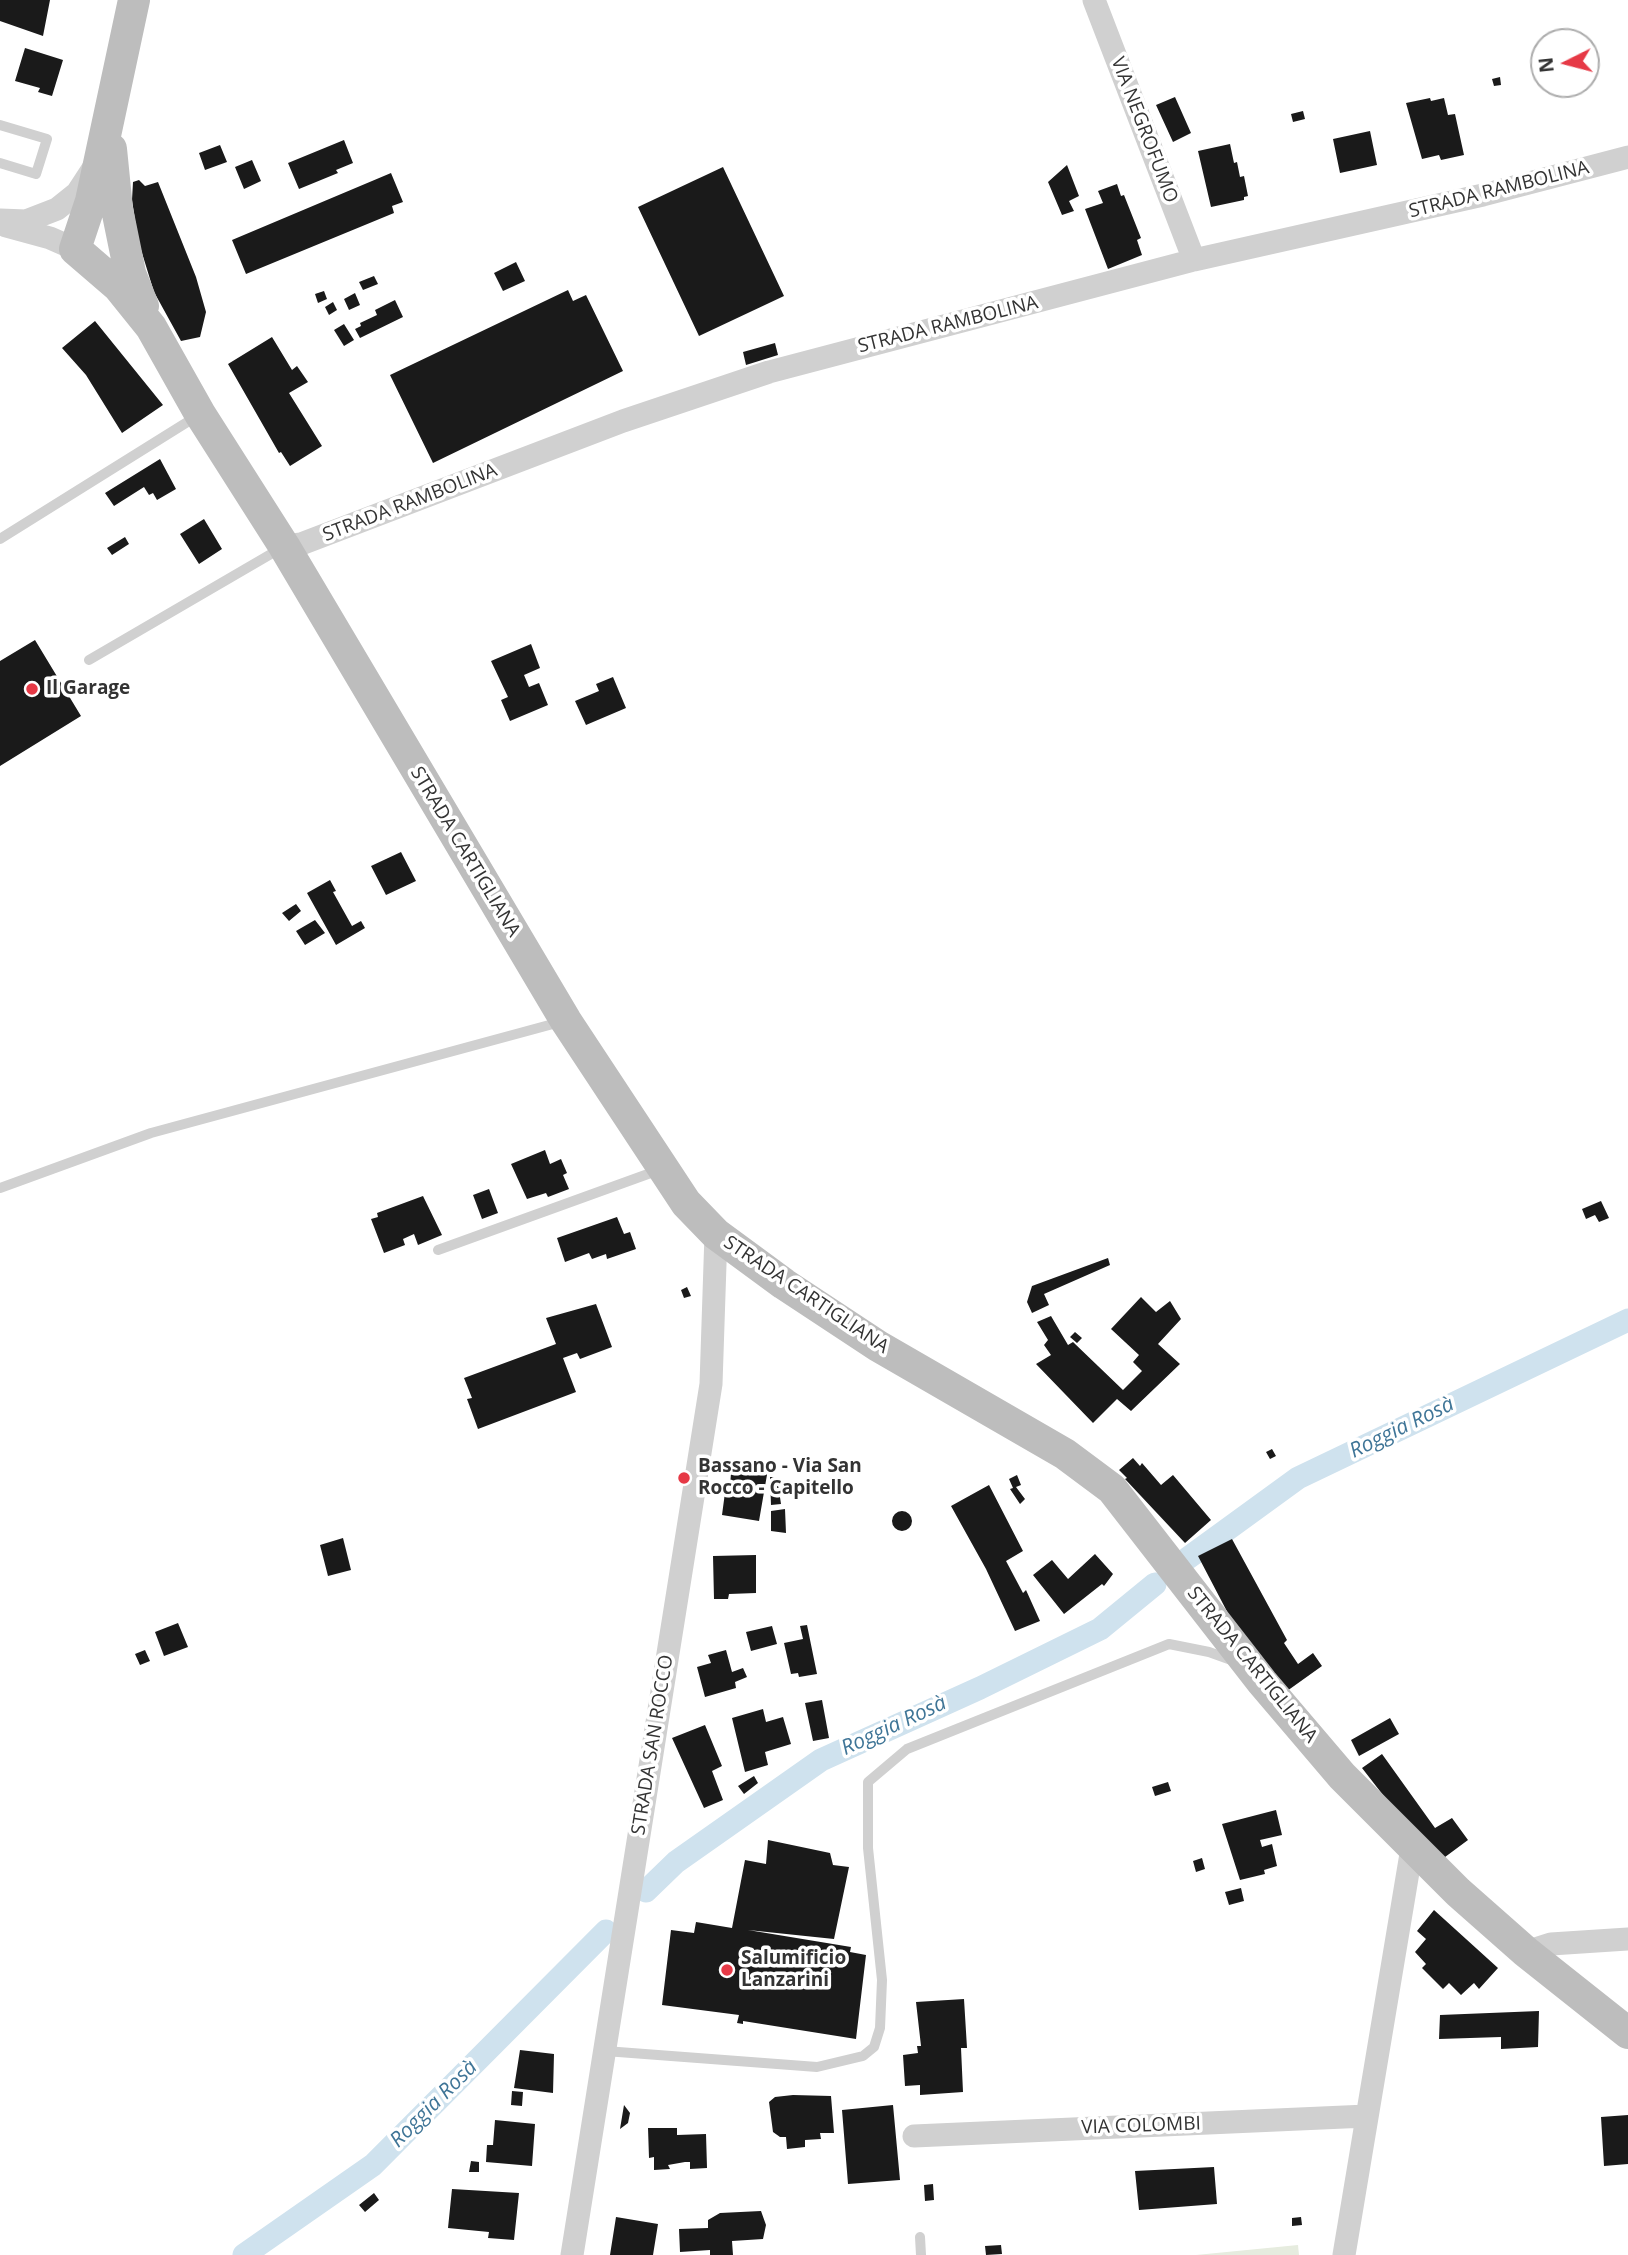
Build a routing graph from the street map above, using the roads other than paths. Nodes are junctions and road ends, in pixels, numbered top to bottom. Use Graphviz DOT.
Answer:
graph roads {
  1 [pos="134,0"];
  2 [pos="1094,0"];
  3 [pos="108,123"];
  4 [pos="0,125"];
  5 [pos="1628,157"];
  6 [pos="100,159"];
  7 [pos="0,163"];
  8 [pos="0,222"];
  9 [pos="75,249"];
  10 [pos="1194,260"];
  11 [pos="151,327"];
  12 [pos="200,414"];
  13 [pos="0,540"];
  14 [pos="284,547"];
  15 [pos="89,660"];
  16 [pos="566,1021"];
  17 [pos="663,1168"];
  18 [pos="0,1188"];
  19 [pos="716,1234"];
  20 [pos="438,1250"];
  21 [pos="1251,1668"];
  22 [pos="1412,1848"];
  23 [pos="1628,1939"];
  24 [pos="1525,1952"];
  25 [pos="1628,2032"];
  26 [pos="605,2051"];
  27 [pos="1367,2116"];
  28 [pos="914,2136"];
  29 [pos="920,2236"];
  30 [pos="572,2255"];
  31 [pos="921,2255"];
  32 [pos="1344,2255"];
  1 -- 3 [label="street"];
  2 -- 10 [label="street, VIA NEGROFUMO"];
  3 -- 6 [label="street"];
  3 -- 11 [label="street"];
  4 -- 7 [label="lane"];
  5 -- 10 [label="street, STRADA RAMBOLINA"];
  6 -- 8 [label="street"];
  6 -- 9 [label="street"];
  8 -- 9 [label="street, STRADA CARTIGLIANA"];
  9 -- 11 [label="street, STRADA CARTIGLIANA"];
  10 -- 14 [label="street, STRADA RAMBOLINA"];
  11 -- 12 [label="street, STRADA CARTIGLIANA"];
  12 -- 13 [label="lane"];
  12 -- 14 [label="street, STRADA CARTIGLIANA"];
  14 -- 15 [label="lane"];
  14 -- 16 [label="street, STRADA CARTIGLIANA"];
  16 -- 17 [label="street, STRADA CARTIGLIANA"];
  16 -- 18 [label="lane"];
  17 -- 19 [label="street, STRADA CARTIGLIANA"];
  17 -- 20 [label="lane"];
  19 -- 21 [label="street, STRADA CARTIGLIANA"];
  19 -- 26 [label="street, STRADA SAN ROCCO"];
  21 -- 22 [label="street, STRADA CARTIGLIANA"];
  21 -- 26 [label="lane"];
  22 -- 24 [label="street, STRADA CARTIGLIANA"];
  22 -- 27 [label="street"];
  23 -- 24 [label="street"];
  24 -- 25 [label="street, STRADA CARTIGLIANA"];
  26 -- 30 [label="street, STRADA SAN ROCCO"];
  27 -- 28 [label="street, VIA COLOMBI"];
  27 -- 32 [label="street"];
  29 -- 31 [label="lane"];
}
